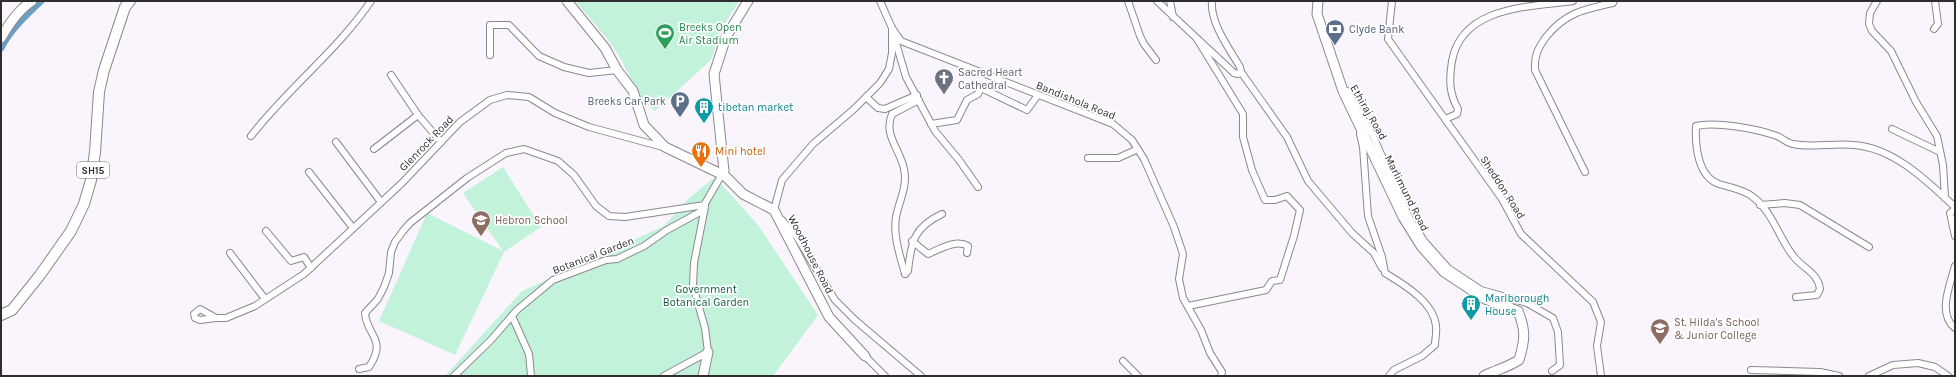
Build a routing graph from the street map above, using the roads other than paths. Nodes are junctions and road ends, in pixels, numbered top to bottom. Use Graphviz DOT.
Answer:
graph roads {
  1 [pos="32,1"];
  2 [pos="130,1"];
  3 [pos="371,1"];
  4 [pos="567,1"];
  5 [pos="748,1"];
  6 [pos="880,1"];
  7 [pos="1128,1"];
  8 [pos="1157,1"];
  9 [pos="1170,1"];
  10 [pos="1212,1"];
  11 [pos="1318,1"];
  12 [pos="1392,1"];
  13 [pos="1573,1"];
  14 [pos="1614,1"];
  15 [pos="1877,1"];
  16 [pos="1935,1"];
  17 [pos="1174,17"];
  18 [pos="892,28"];
  19 [pos="1934,29"];
  20 [pos="1,38"];
  21 [pos="1197,39"];
  22 [pos="490,55"];
  23 [pos="1156,60"];
  24 [pos="617,70"];
  25 [pos="1241,72"];
  26 [pos="391,75"];
  27 [pos="1341,83"];
  28 [pos="1038,95"];
  29 [pos="866,97"];
  30 [pos="918,98"];
  31 [pos="418,115"];
  32 [pos="1357,119"];
  33 [pos="1445,119"];
  34 [pos="931,124"];
  35 [pos="1892,129"];
  36 [pos="251,136"];
  37 [pos="336,142"];
  38 [pos="441,142"];
  39 [pos="665,147"];
  40 [pos="374,149"];
  41 [pos="1138,149"];
  42 [pos="1940,152"];
  43 [pos="1088,158"];
  44 [pos="309,172"];
  45 [pos="1585,172"];
  46 [pos="722,174"];
  47 [pos="978,186"];
  48 [pos="1945,198"];
  49 [pos="381,202"];
  50 [pos="706,205"];
  51 [pos="1760,205"];
  52 [pos="1955,208"];
  53 [pos="774,210"];
  54 [pos="942,214"];
  55 [pos="353,228"];
  56 [pos="266,231"];
  57 [pos="1955,236"];
  58 [pos="912,242"];
  59 [pos="1869,247"];
  60 [pos="230,253"];
  61 [pos="967,253"];
  62 [pos="1955,266"];
  63 [pos="311,268"];
  64 [pos="1385,273"];
  65 [pos="1796,297"];
  66 [pos="265,299"];
  67 [pos="1188,306"];
  68 [pos="1,315"];
  69 [pos="512,316"];
  70 [pos="216,318"];
  71 [pos="1955,329"];
  72 [pos="708,352"];
  73 [pos="865,356"];
  74 [pos="1123,361"];
  75 [pos="359,369"];
  76 [pos="1751,370"];
  77 [pos="1552,371"];
  78 [pos="454,376"];
  79 [pos="531,376"];
  80 [pos="664,376"];
  81 [pos="702,376"];
  82 [pos="885,376"];
  83 [pos="921,376"];
  84 [pos="1138,376"];
  85 [pos="1222,376"];
  86 [pos="1390,376"];
  87 [pos="1484,376"];
  88 [pos="1601,376"];
  89 [pos="1839,376"];
  90 [pos="1869,376"];
  91 [pos="1948,376"];
  1 -- 20 [label="street"];
  2 -- 68 [label="main road, SH15"];
  3 -- 36 [label="street"];
  4 -- 24 [label="street"];
  5 -- 46 [label="street"];
  6 -- 18 [label="street, Bandishola Road"];
  7 -- 23 [label="street"];
  8 -- 17 [label="street"];
  9 -- 17 [label="street"];
  10 -- 25 [label="street"];
  11 -- 27 [label="street, Marlimund Road"];
  12 -- 33 [label="street, Sheddon Road"];
  13 -- 33 [label="street"];
  14 -- 45 [label="street"];
  15 -- 42 [label="street"];
  16 -- 19 [label="street"];
  17 -- 21 [label="street"];
  18 -- 28 [label="street, Bandishola Road"];
  18 -- 29 [label="street"];
  18 -- 30 [label="street"];
  21 -- 25 [label="street"];
  21 -- 67 [label="street"];
  22 -- 24 [label="street"];
  24 -- 39 [label="street"];
  25 -- 64 [label="street"];
  26 -- 31 [label="street"];
  27 -- 32 [label="street, Marlimund Road"];
  27 -- 77 [label="street, Ethiraj Road"];
  28 -- 34 [label="street"];
  28 -- 41 [label="street, Bandishola Road"];
  29 -- 30 [label="street"];
  29 -- 53 [label="street"];
  30 -- 34 [label="street"];
  30 -- 58 [label="street"];
  31 -- 38 [label="street"];
  31 -- 40 [label="street"];
  32 -- 64 [label="street"];
  32 -- 87 [label="street, Marlimund Road"];
  33 -- 88 [label="street, Sheddon Road"];
  34 -- 47 [label="street"];
  35 -- 42 [label="street"];
  37 -- 49 [label="street"];
  38 -- 39 [label="street, Glenrock Road"];
  38 -- 49 [label="street, Glenrock Road"];
  39 -- 46 [label="street, Woodhouse Road"];
  41 -- 43 [label="street"];
  41 -- 67 [label="street, Bandishola Road"];
  42 -- 48 [label="street"];
  44 -- 55 [label="street"];
  46 -- 50 [label="street, Botanical Garden"];
  46 -- 53 [label="street, Woodhouse Road"];
  48 -- 51 [label="street"];
  48 -- 52 [label="street"];
  49 -- 55 [label="street, Glenrock Road"];
  50 -- 69 [label="street, Botanical Garden"];
  50 -- 72 [label="street, Botanical Garden"];
  50 -- 75 [label="street"];
  51 -- 59 [label="street"];
  51 -- 65 [label="street"];
  52 -- 57 [label="street"];
  53 -- 73 [label="street, Woodhouse Road"];
  53 -- 83 [label="street"];
  54 -- 58 [label="street"];
  55 -- 63 [label="street, Glenrock Road"];
  56 -- 63 [label="street"];
  58 -- 61 [label="street"];
  60 -- 66 [label="street"];
  62 -- 71 [label="street"];
  63 -- 66 [label="street, Glenrock Road"];
  64 -- 86 [label="street"];
  66 -- 70 [label="street, Glenrock Road"];
  67 -- 85 [label="street, Bandishola Road"];
  69 -- 78 [label="street, Botanical Garden"];
  69 -- 79 [label="street"];
  72 -- 80 [label="street"];
  72 -- 81 [label="street"];
  73 -- 82 [label="street"];
  74 -- 84 [label="street"];
  76 -- 89 [label="street"];
  90 -- 91 [label="street"];
}
